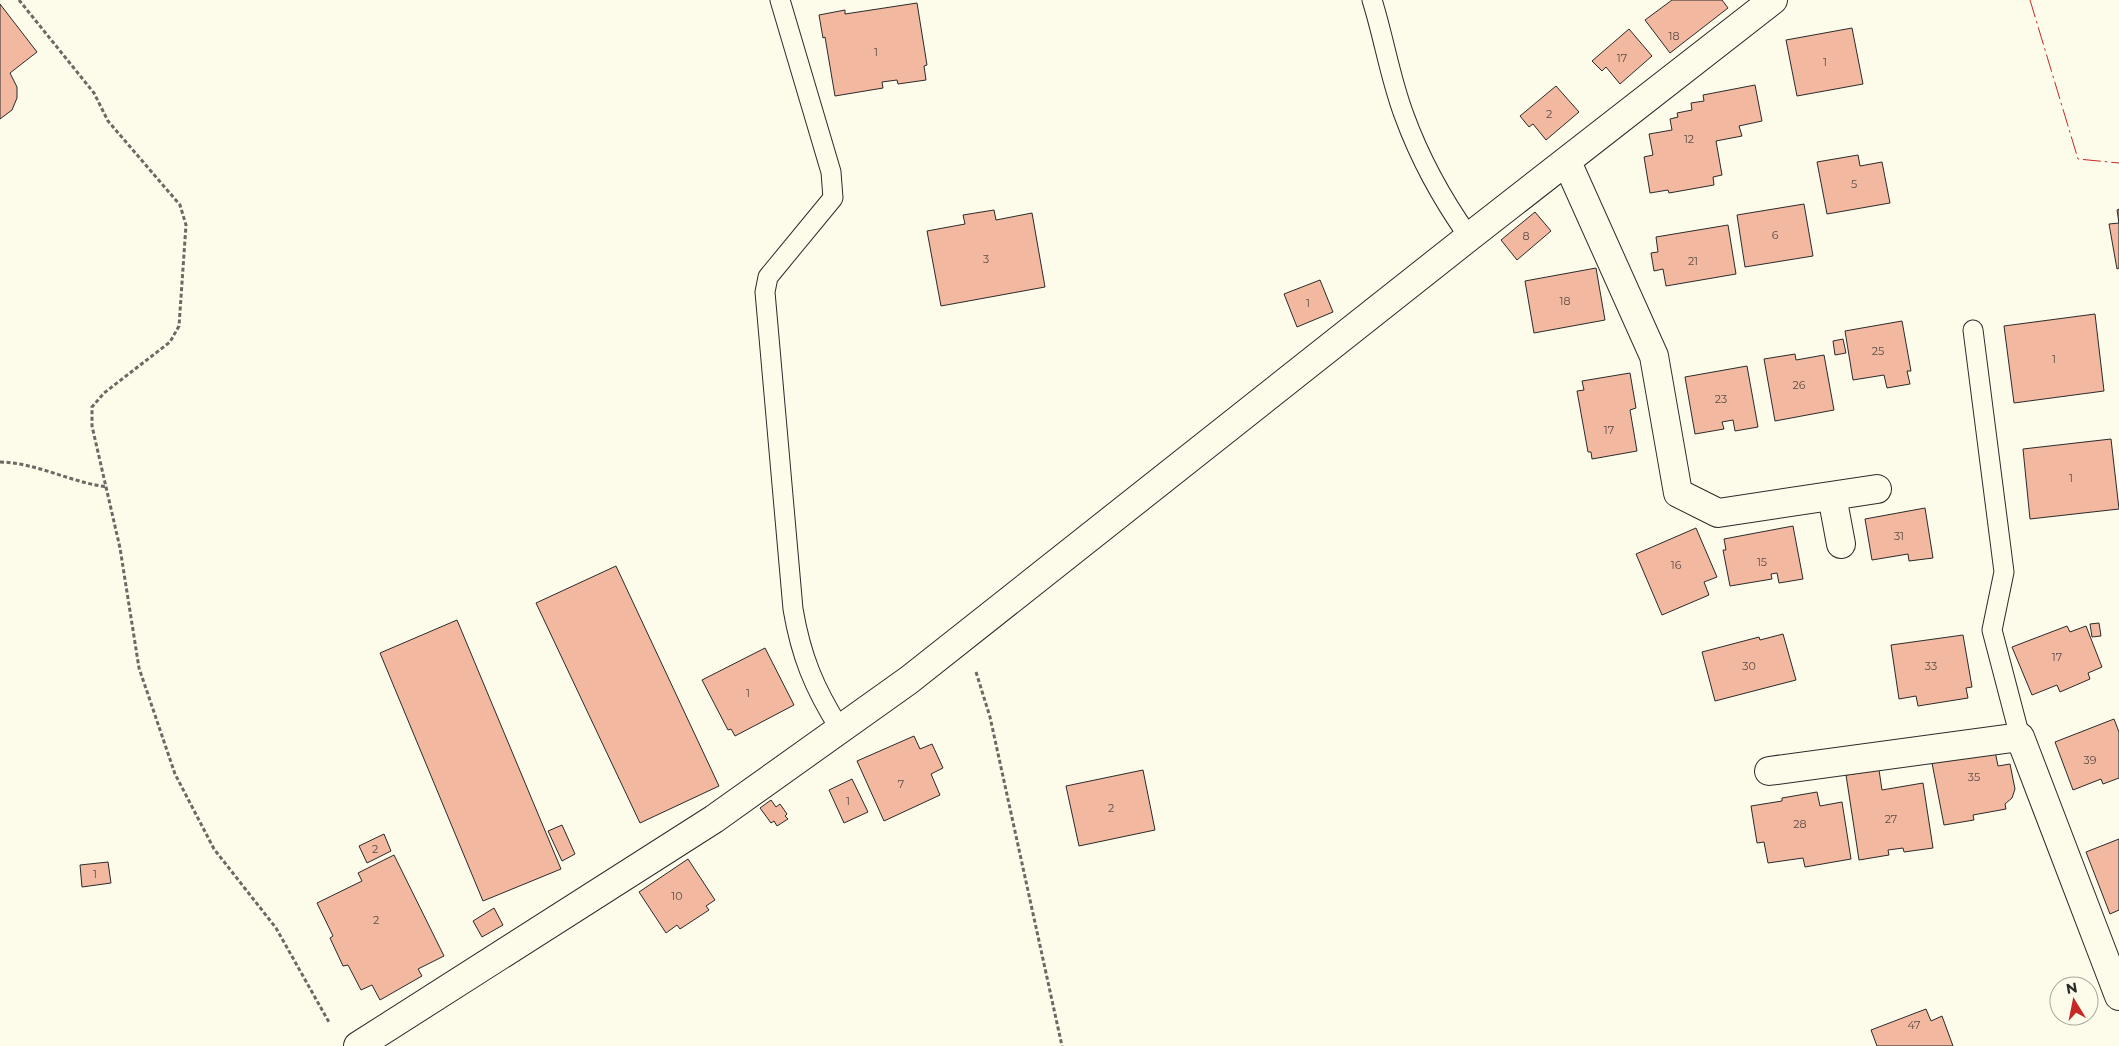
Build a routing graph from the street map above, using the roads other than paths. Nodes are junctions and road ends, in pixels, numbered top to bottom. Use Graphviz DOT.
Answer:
graph roads {
  1 [pos="780,0"];
  2 [pos="1372,0"];
  3 [pos="1773,0"];
  4 [pos="1566,162"];
  5 [pos="1469,237"];
  6 [pos="1973,330"];
  7 [pos="1877,488"];
  8 [pos="1832,496"];
  9 [pos="1841,544"];
  10 [pos="840,729"];
  11 [pos="2020,737"];
  12 [pos="1768,771"];
  13 [pos="2119,996"];
  14 [pos="358,1046"];
  1 -- 10 [label="lane"];
  2 -- 5 [label="lane"];
  3 -- 4 [label="street"];
  4 -- 5 [label="street"];
  4 -- 8 [label="street"];
  5 -- 10 [label="street"];
  6 -- 11 [label="lane"];
  7 -- 8 [label="street"];
  8 -- 9 [label="street"];
  10 -- 14 [label="street"];
  11 -- 12 [label="street"];
  11 -- 13 [label="street"];
}
